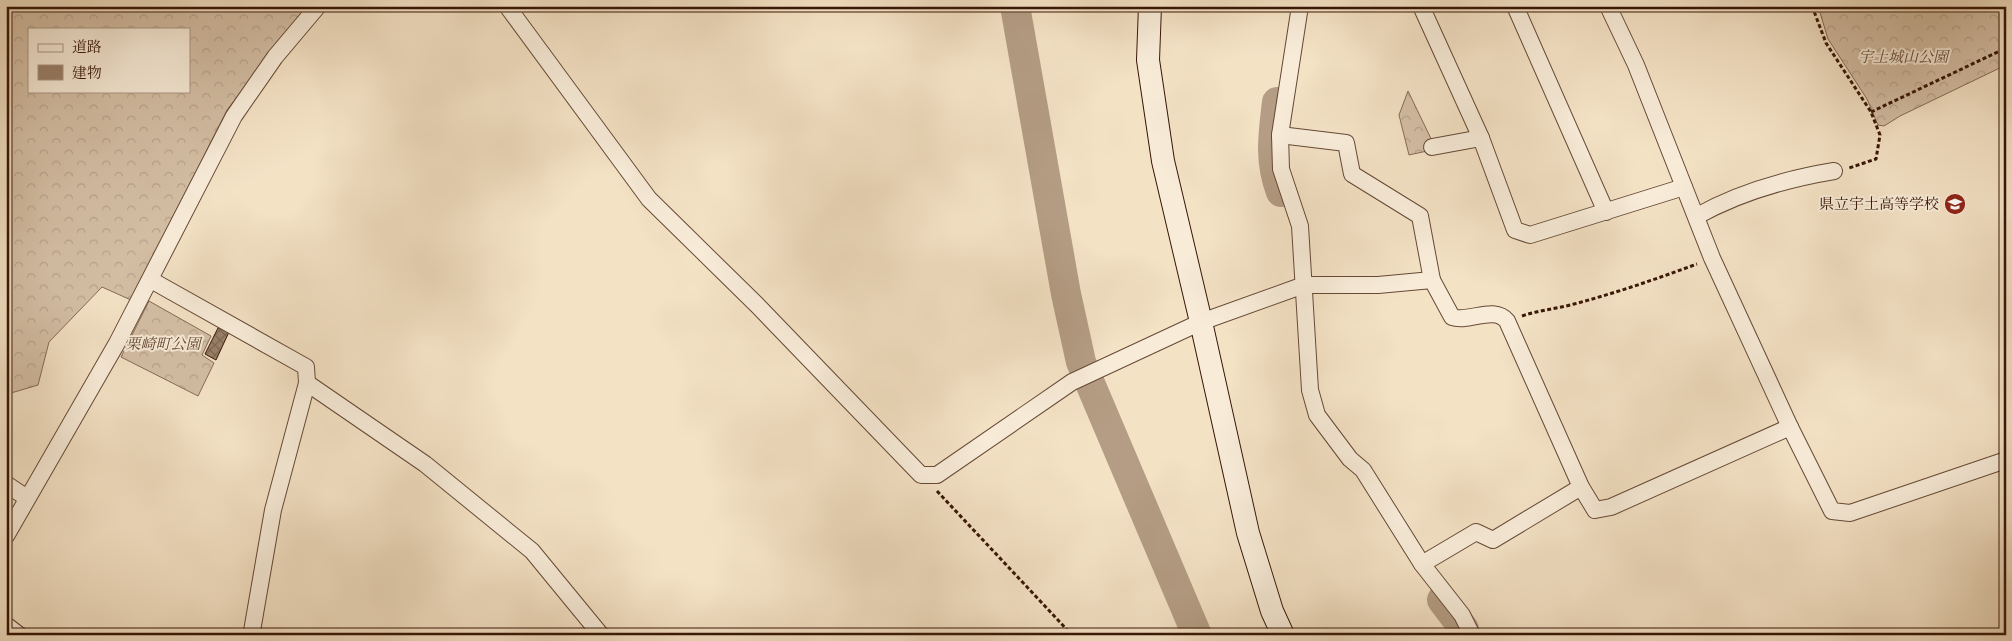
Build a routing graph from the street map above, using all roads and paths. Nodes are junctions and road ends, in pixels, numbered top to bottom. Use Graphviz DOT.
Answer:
graph roads {
  1 [pos="318,6"];
  2 [pos="507,6"];
  3 [pos="1150,6"];
  4 [pos="1300,6"];
  5 [pos="1421,6"];
  6 [pos="1515,6"];
  7 [pos="1608,6"];
  8 [pos="1812,6"];
  9 [pos="1952,6"];
  10 [pos="1964,6"];
  11 [pos="2006,48"];
  12 [pos="1871,112"];
  13 [pos="1280,135"];
  14 [pos="1481,138"];
  15 [pos="1432,147"];
  16 [pos="1834,171"];
  17 [pos="1684,187"];
  18 [pos="1606,212"];
  19 [pos="1697,216"];
  20 [pos="1712,258"];
  21 [pos="151,280"];
  22 [pos="1432,280"];
  23 [pos="1304,284"];
  24 [pos="1507,321"];
  25 [pos="1201,322"];
  26 [pos="307,383"];
  27 [pos="1790,427"];
  28 [pos="2006,460"];
  29 [pos="921,475"];
  30 [pos="6,484"];
  31 [pos="1580,488"];
  32 [pos="27,498"];
  33 [pos="6,536"];
  34 [pos="1422,564"];
  35 [pos="6,624"];
  36 [pos="19,635"];
  37 [pos="256,635"];
  38 [pos="601,635"];
  39 [pos="1072,635"];
  40 [pos="1283,635"];
  41 [pos="1472,635"];
  1 -- 21 [label="street"];
  2 -- 29 [label="street"];
  3 -- 25 [label="street"];
  4 -- 13 [label="street"];
  5 -- 14 [label="street"];
  6 -- 18 [label="street"];
  7 -- 17 [label="street"];
  8 -- 12 [label="path"];
  9 -- 10 [label="path"];
  11 -- 12 [label="path"];
  12 -- 16 [label="path"];
  13 -- 22 [label="street"];
  13 -- 23 [label="street"];
  14 -- 15 [label="street"];
  14 -- 18 [label="street"];
  16 -- 19 [label="street"];
  17 -- 18 [label="street"];
  17 -- 19 [label="street"];
  19 -- 20 [label="street"];
  20 -- 24 [label="path"];
  20 -- 27 [label="street"];
  21 -- 26 [label="street"];
  21 -- 32 [label="street"];
  22 -- 23 [label="street"];
  22 -- 24 [label="street"];
  23 -- 25 [label="street"];
  23 -- 34 [label="street"];
  24 -- 31 [label="street"];
  25 -- 29 [label="street"];
  25 -- 40 [label="street"];
  26 -- 37 [label="street"];
  26 -- 38 [label="street"];
  27 -- 28 [label="street"];
  27 -- 31 [label="street"];
  29 -- 39 [label="path"];
  30 -- 32 [label="street"];
  31 -- 34 [label="street"];
  32 -- 33 [label="street"];
  34 -- 41 [label="street"];
  35 -- 36 [label="street"];
}
